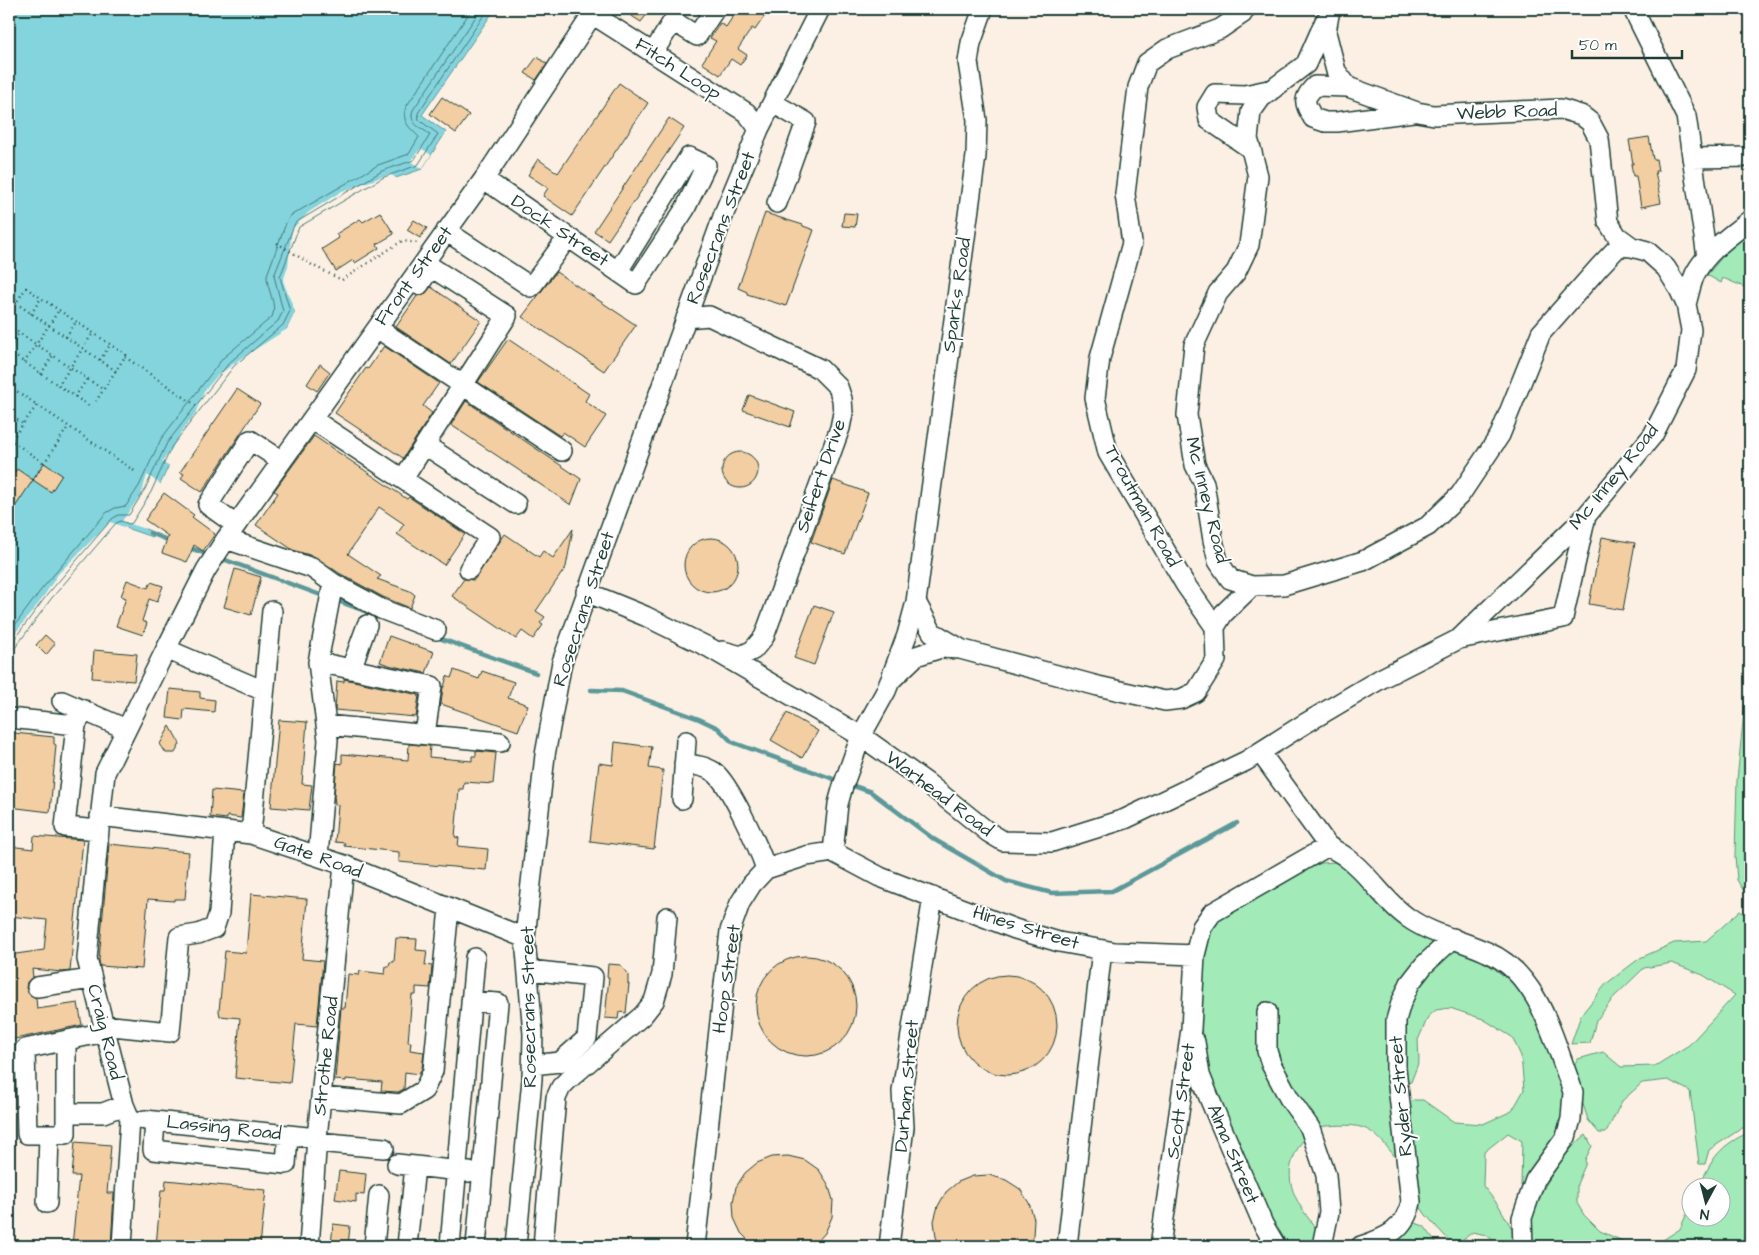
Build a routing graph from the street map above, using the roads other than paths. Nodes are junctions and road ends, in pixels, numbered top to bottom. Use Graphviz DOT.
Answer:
graph roads {
  1 [pos="714,9"];
  2 [pos="820,9"];
  3 [pos="983,9"];
  4 [pos="1246,9"];
  5 [pos="1633,9"];
  6 [pos="1330,11"];
  7 [pos="594,12"];
  8 [pos="653,53"];
  9 [pos="1348,87"];
  10 [pos="1273,89"];
  11 [pos="772,103"];
  12 [pos="1417,112"];
  13 [pos="759,129"];
  14 [pos="1251,149"];
  15 [pos="1750,156"];
  16 [pos="1692,158"];
  17 [pos="484,179"];
  18 [pos="777,203"];
  19 [pos="1750,220"];
  20 [pos="446,232"];
  21 [pos="568,237"];
  22 [pos="1632,247"];
  23 [pos="1707,257"];
  24 [pos="618,271"];
  25 [pos="1686,304"];
  26 [pos="686,318"];
  27 [pos="386,334"];
  28 [pos="361,350"];
  29 [pos="463,385"];
  30 [pos="312,419"];
  31 [pos="425,446"];
  32 [pos="562,451"];
  33 [pos="282,461"];
  34 [pos="403,479"];
  35 [pos="516,504"];
  36 [pos="1586,516"];
  37 [pos="222,545"];
  38 [pos="468,569"];
  39 [pos="1252,586"];
  40 [pos="586,592"];
  41 [pos="331,593"];
  42 [pos="916,602"];
  43 [pos="272,611"];
  44 [pos="367,625"];
  45 [pos="1215,627"];
  46 [pos="436,630"];
  47 [pos="1459,639"];
  48 [pos="710,648"];
  49 [pos="166,649"];
  50 [pos="960,649"];
  51 [pos="318,662"];
  52 [pos="351,669"];
  53 [pos="1382,678"];
  54 [pos="890,681"];
  55 [pos="264,690"];
  56 [pos="62,700"];
  57 [pos="9,718"];
  58 [pos="80,718"];
  59 [pos="326,725"];
  60 [pos="126,729"];
  61 [pos="425,734"];
  62 [pos="862,736"];
  63 [pos="686,741"];
  64 [pos="500,742"];
  65 [pos="1260,752"];
  66 [pos="684,764"];
  67 [pos="682,799"];
  68 [pos="99,823"];
  69 [pos="225,831"];
  70 [pos="250,834"];
  71 [pos="1328,846"];
  72 [pos="833,852"];
  73 [pos="318,856"];
  74 [pos="344,866"];
  75 [pos="766,868"];
  76 [pos="933,897"];
  77 [pos="449,908"];
  78 [pos="667,917"];
  79 [pos="525,938"];
  80 [pos="1453,938"];
  81 [pos="1102,950"];
  82 [pos="1195,955"];
  83 [pos="475,958"];
  84 [pos="529,970"];
  85 [pos="91,979"];
  86 [pos="37,987"];
  87 [pos="471,1001"];
  88 [pos="1268,1012"];
  89 [pos="104,1029"];
  90 [pos="1191,1029"];
  91 [pos="66,1041"];
  92 [pos="532,1065"];
  93 [pos="322,1097"];
  94 [pos="127,1112"];
  95 [pos="67,1114"];
  96 [pos="155,1121"];
  97 [pos="49,1134"];
  98 [pos="288,1135"];
  99 [pos="317,1140"];
  100 [pos="384,1148"];
  101 [pos="456,1170"];
  102 [pos="483,1173"];
  103 [pos="379,1195"];
  104 [pos="46,1203"];
  105 [pos="122,1246"];
  106 [pos="309,1246"];
  107 [pos="374,1246"];
  108 [pos="407,1246"];
  109 [pos="450,1246"];
  110 [pos="476,1246"];
  111 [pos="516,1246"];
  112 [pos="543,1246"];
  113 [pos="695,1246"];
  114 [pos="889,1246"];
  115 [pos="1066,1246"];
  116 [pos="1160,1246"];
  117 [pos="1276,1246"];
  118 [pos="1322,1246"];
  119 [pos="1361,1246"];
  120 [pos="1523,1246"];
  1 -- 8 [label="street"];
  2 -- 11 [label="street, Rosecrans Street"];
  3 -- 42 [label="street, Sparks Road"];
  4 -- 45 [label="street, Troutman Road"];
  5 -- 16 [label="street"];
  6 -- 9 [label="street"];
  6 -- 10 [label="street, Mc Inney Road"];
  7 -- 8 [label="street, Fitch Loop"];
  7 -- 17 [label="street, Front Street"];
  8 -- 13 [label="street, Fitch Loop"];
  9 -- 12 [label="street, Webb Road"];
  9 -- 12 [label="street, Webb Road"];
  10 -- 14 [label="street, Mc Inney Road"];
  10 -- 14 [label="street"];
  11 -- 13 [label="street, Rosecrans Street"];
  11 -- 18 [label="street"];
  12 -- 22 [label="street, Webb Road"];
  13 -- 26 [label="street, Rosecrans Street"];
  14 -- 39 [label="street, Mc Inney Road"];
  15 -- 16 [label="street"];
  16 -- 23 [label="street"];
  17 -- 20 [label="street, Front Street"];
  17 -- 21 [label="street, Dock Street"];
  19 -- 23 [label="street"];
  20 -- 21 [label="street"];
  20 -- 28 [label="street, Front Street"];
  21 -- 24 [label="street, Dock Street"];
  22 -- 25 [label="street, Mc Inney Road"];
  22 -- 39 [label="street, Mc Inney Road"];
  23 -- 25 [label="street"];
  24 -- 24 [label="street, Dock Street"];
  25 -- 36 [label="street, Mc Inney Road"];
  26 -- 40 [label="street, Rosecrans Street"];
  26 -- 48 [label="street, Seifert Drive"];
  27 -- 28 [label="street"];
  27 -- 29 [label="street"];
  27 -- 29 [label="street"];
  28 -- 30 [label="street, Front Street"];
  29 -- 31 [label="street"];
  29 -- 32 [label="street"];
  30 -- 33 [label="street, Front Street"];
  30 -- 34 [label="street"];
  31 -- 34 [label="street"];
  31 -- 35 [label="street"];
  33 -- 37 [label="street, Front Street"];
  33 -- 37 [label="street"];
  34 -- 38 [label="street"];
  36 -- 47 [label="street, Mc Inney Road"];
  36 -- 47 [label="street"];
  37 -- 41 [label="street"];
  37 -- 49 [label="street, Front Street"];
  39 -- 45 [label="street"];
  40 -- 48 [label="street, Warhead Road"];
  40 -- 79 [label="street, Rosecrans Street"];
  41 -- 46 [label="street"];
  41 -- 51 [label="street"];
  42 -- 50 [label="street"];
  42 -- 54 [label="street"];
  43 -- 55 [label="street"];
  44 -- 52 [label="street"];
  45 -- 50 [label="street"];
  47 -- 53 [label="street, Mc Inney Road"];
  48 -- 62 [label="street, Warhead Road"];
  49 -- 55 [label="street"];
  49 -- 60 [label="street, Craig Road"];
  50 -- 54 [label="street"];
  51 -- 52 [label="street"];
  51 -- 59 [label="street"];
  52 -- 61 [label="street"];
  53 -- 65 [label="street, Warhead Road"];
  54 -- 62 [label="street"];
  55 -- 70 [label="street"];
  56 -- 58 [label="street"];
  57 -- 58 [label="street"];
  58 -- 60 [label="street"];
  58 -- 68 [label="street, Gate Road"];
  59 -- 61 [label="street"];
  59 -- 73 [label="street"];
  60 -- 68 [label="street, Craig Road"];
  61 -- 64 [label="street"];
  62 -- 65 [label="street, Warhead Road"];
  62 -- 72 [label="street"];
  63 -- 66 [label="street"];
  65 -- 71 [label="street"];
  66 -- 67 [label="street"];
  66 -- 75 [label="street"];
  68 -- 69 [label="street, Gate Road"];
  68 -- 85 [label="street, Craig Road"];
  69 -- 70 [label="street, Gate Road"];
  69 -- 89 [label="street"];
  70 -- 73 [label="street, Gate Road"];
  71 -- 80 [label="street"];
  71 -- 82 [label="street"];
  72 -- 75 [label="street"];
  72 -- 76 [label="street"];
  73 -- 74 [label="street, Gate Road"];
  74 -- 77 [label="street, Gate Road"];
  74 -- 93 [label="street, Strothe Road"];
  75 -- 113 [label="street, Hoop Street"];
  76 -- 81 [label="street, Hines Street"];
  76 -- 114 [label="street, Durham Street"];
  77 -- 79 [label="street, Gate Road"];
  77 -- 93 [label="street"];
  78 -- 112 [label="street"];
  79 -- 84 [label="street, Rosecrans Street"];
  80 -- 119 [label="street, Ryder Street"];
  80 -- 120 [label="street"];
  81 -- 82 [label="street, Hines Street"];
  81 -- 115 [label="street"];
  82 -- 90 [label="street, Scott Street"];
  83 -- 87 [label="street"];
  84 -- 92 [label="street, Rosecrans Street"];
  84 -- 92 [label="street"];
  85 -- 86 [label="street"];
  85 -- 89 [label="street, Craig Road"];
  87 -- 101 [label="street"];
  87 -- 102 [label="street"];
  88 -- 118 [label="street"];
  89 -- 91 [label="street"];
  89 -- 94 [label="street, Craig Road"];
  90 -- 116 [label="street, Scott Street"];
  90 -- 117 [label="street, Alma Street"];
  91 -- 95 [label="street"];
  91 -- 97 [label="street"];
  92 -- 111 [label="street, Rosecrans Street"];
  93 -- 99 [label="street, Strothe Road"];
  94 -- 95 [label="street"];
  94 -- 96 [label="street, Lassing Road"];
  94 -- 105 [label="street, Craig Road"];
  95 -- 97 [label="street"];
  96 -- 98 [label="street, Lassing Road"];
  96 -- 98 [label="street"];
  97 -- 104 [label="street"];
  98 -- 99 [label="street, Lassing Road"];
  99 -- 100 [label="street, Lassing Road"];
  99 -- 106 [label="street, Strothe Road"];
  101 -- 102 [label="street"];
  101 -- 108 [label="street"];
  101 -- 109 [label="street"];
  102 -- 110 [label="street"];
  103 -- 107 [label="street"];
}
